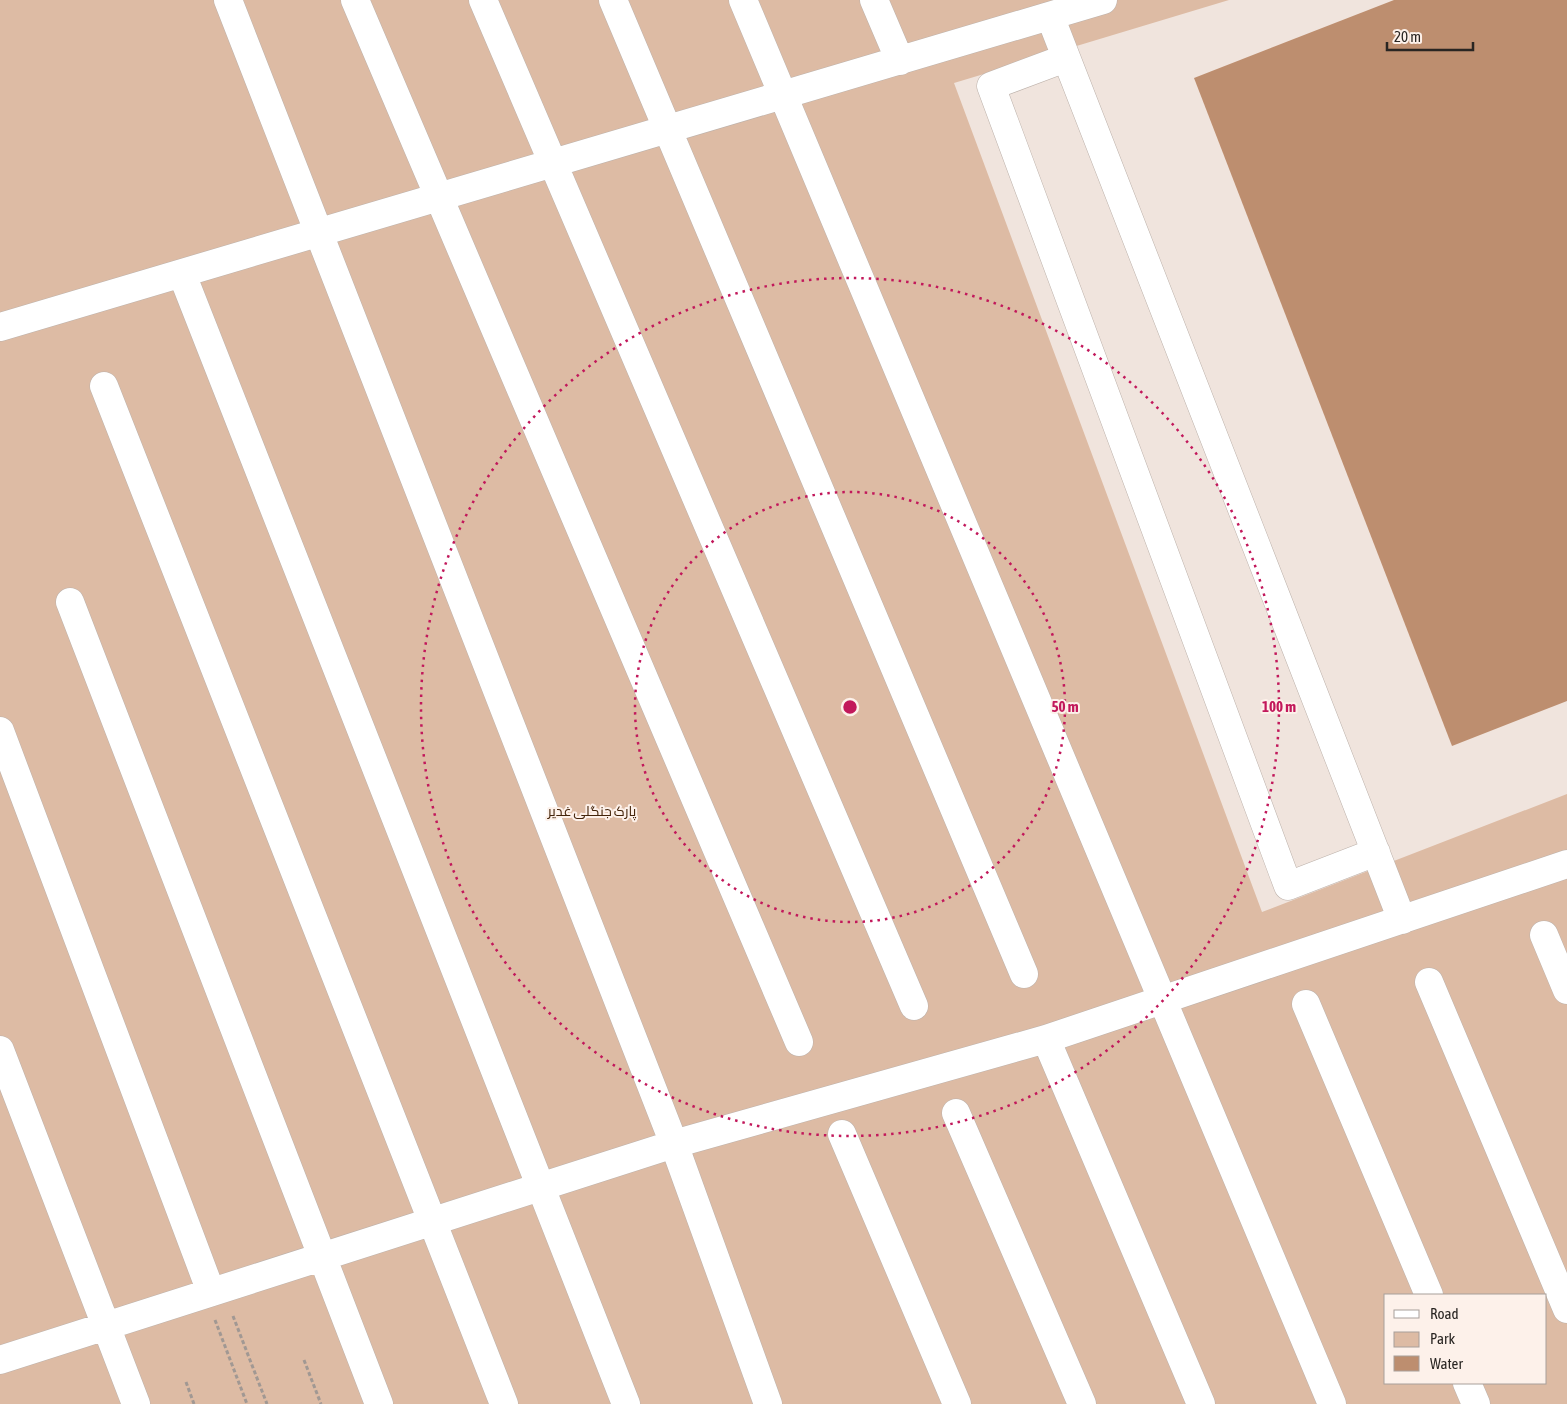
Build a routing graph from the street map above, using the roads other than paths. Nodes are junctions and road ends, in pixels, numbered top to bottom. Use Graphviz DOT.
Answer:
graph roads {
  1 [pos="228,0"];
  2 [pos="355,0"];
  3 [pos="483,0"];
  4 [pos="613,0"];
  5 [pos="743,0"];
  6 [pos="874,0"];
  7 [pos="1103,0"];
  8 [pos="1050,16"];
  9 [pos="1066,58"];
  10 [pos="900,61"];
  11 [pos="783,96"];
  12 [pos="669,130"];
  13 [pos="553,164"];
  14 [pos="439,198"];
  15 [pos="318,234"];
  16 [pos="182,274"];
  17 [pos="0,328"];
  18 [pos="104,386"];
  19 [pos="70,602"];
  20 [pos="0,731"];
  21 [pos="1376,852"];
  22 [pos="1567,864"];
  23 [pos="1402,920"];
  24 [pos="1544,935"];
  25 [pos="1024,974"];
  26 [pos="1429,982"];
  27 [pos="1567,990"];
  28 [pos="1165,1000"];
  29 [pos="1306,1004"];
  30 [pos="914,1006"];
  31 [pos="1046,1039"];
  32 [pos="799,1042"];
  33 [pos="0,1050"];
  34 [pos="956,1113"];
  35 [pos="842,1134"];
  36 [pos="674,1144"];
  37 [pos="541,1186"];
  38 [pos="432,1221"];
  39 [pos="321,1257"];
  40 [pos="213,1292"];
  41 [pos="1430,1294"];
  42 [pos="1567,1309"];
  43 [pos="106,1326"];
  44 [pos="0,1360"];
  45 [pos="1467,1384"];
  46 [pos="136,1404"];
  47 [pos="379,1404"];
  48 [pos="504,1404"];
  49 [pos="626,1404"];
  50 [pos="768,1404"];
  51 [pos="957,1404"];
  52 [pos="1082,1404"];
  53 [pos="1200,1404"];
  54 [pos="1332,1404"];
  55 [pos="1476,1404"];
  1 -- 15 [label="lane"];
  2 -- 14 [label="lane"];
  3 -- 13 [label="lane"];
  4 -- 12 [label="lane"];
  5 -- 11 [label="lane"];
  6 -- 10 [label="lane"];
  7 -- 8 [label="lane"];
  8 -- 9 [label="lane"];
  8 -- 10 [label="lane"];
  9 -- 21 [label="lane"];
  9 -- 21 [label="lane"];
  10 -- 11 [label="lane"];
  11 -- 12 [label="lane"];
  11 -- 28 [label="lane"];
  12 -- 13 [label="lane"];
  12 -- 25 [label="lane"];
  13 -- 14 [label="lane"];
  13 -- 30 [label="lane"];
  14 -- 15 [label="lane"];
  14 -- 32 [label="lane"];
  15 -- 16 [label="lane"];
  15 -- 36 [label="lane"];
  16 -- 17 [label="lane"];
  16 -- 37 [label="lane"];
  18 -- 38 [label="lane"];
  19 -- 39 [label="lane"];
  20 -- 40 [label="lane"];
  21 -- 23 [label="lane"];
  22 -- 23 [label="lane"];
  23 -- 28 [label="lane"];
  24 -- 27 [label="lane"];
  26 -- 42 [label="lane"];
  28 -- 31 [label="lane"];
  28 -- 54 [label="lane"];
  29 -- 41 [label="lane"];
  31 -- 36 [label="lane"];
  31 -- 53 [label="lane"];
  33 -- 43 [label="lane"];
  34 -- 52 [label="lane"];
  35 -- 51 [label="lane"];
  36 -- 37 [label="lane"];
  36 -- 50 [label="lane"];
  37 -- 38 [label="lane"];
  37 -- 49 [label="lane"];
  38 -- 39 [label="lane"];
  38 -- 48 [label="lane"];
  39 -- 40 [label="lane"];
  39 -- 47 [label="lane"];
  40 -- 43 [label="lane"];
  43 -- 44 [label="lane"];
  43 -- 46 [label="lane"];
  45 -- 55 [label="lane"];
}
